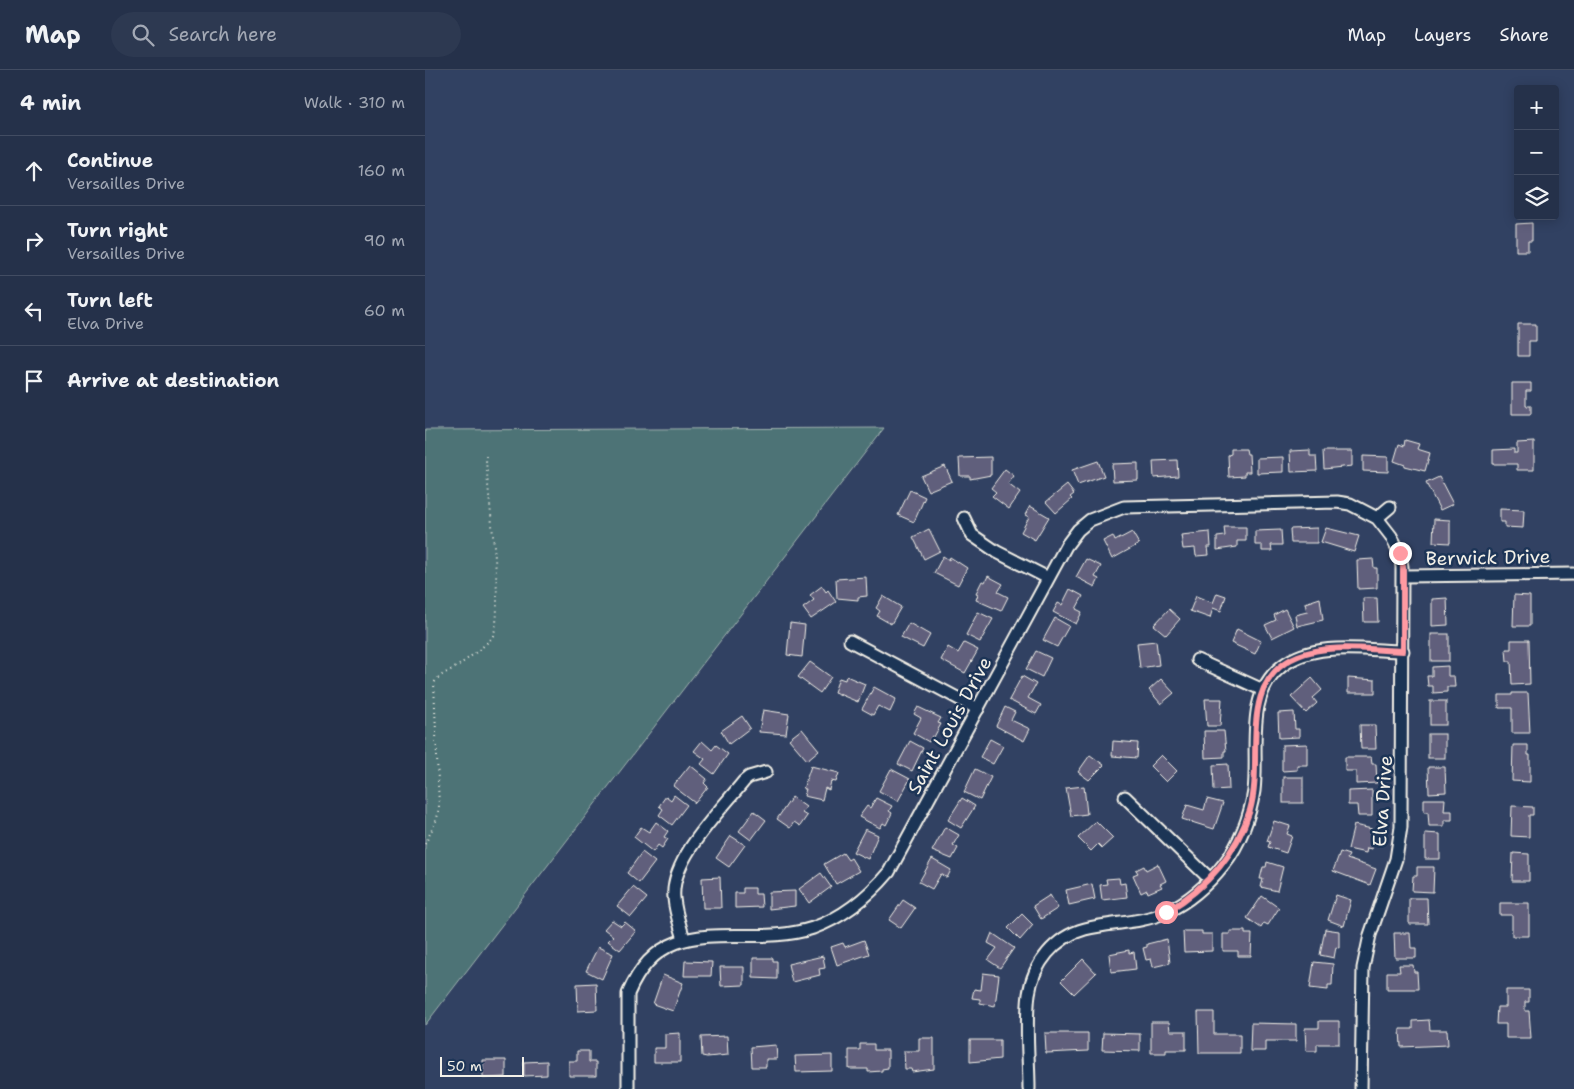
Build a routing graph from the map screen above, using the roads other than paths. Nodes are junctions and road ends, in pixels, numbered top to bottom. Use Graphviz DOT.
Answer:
graph roads {
  1 [pos="1391,507"];
  2 [pos="964,518"];
  3 [pos="1377,518"];
  4 [pos="1574,574"];
  5 [pos="1403,576"];
  6 [pos="1048,578"];
  7 [pos="850,641"];
  8 [pos="1403,651"];
  9 [pos="1197,660"];
  10 [pos="1263,690"];
  11 [pos="978,709"];
  12 [pos="766,772"];
  13 [pos="1125,797"];
  14 [pos="1210,879"];
  15 [pos="684,938"];
  16 [pos="629,1089"];
  17 [pos="1029,1089"];
  18 [pos="1361,1089"];
  1 -- 3 [label="street"];
  2 -- 6 [label="street"];
  3 -- 5 [label="street, Elva Drive"];
  3 -- 6 [label="street, Saint Louis Drive"];
  4 -- 5 [label="street, Berwick Drive"];
  5 -- 8 [label="street, Elva Drive"];
  6 -- 11 [label="street, Saint Louis Drive"];
  7 -- 11 [label="street"];
  8 -- 10 [label="street"];
  8 -- 18 [label="street, Elva Drive"];
  9 -- 10 [label="street"];
  10 -- 14 [label="street"];
  11 -- 15 [label="street, Saint Louis Drive"];
  12 -- 15 [label="street"];
  13 -- 14 [label="street"];
  14 -- 17 [label="street"];
  15 -- 16 [label="street, Saint Louis Drive"];
}
